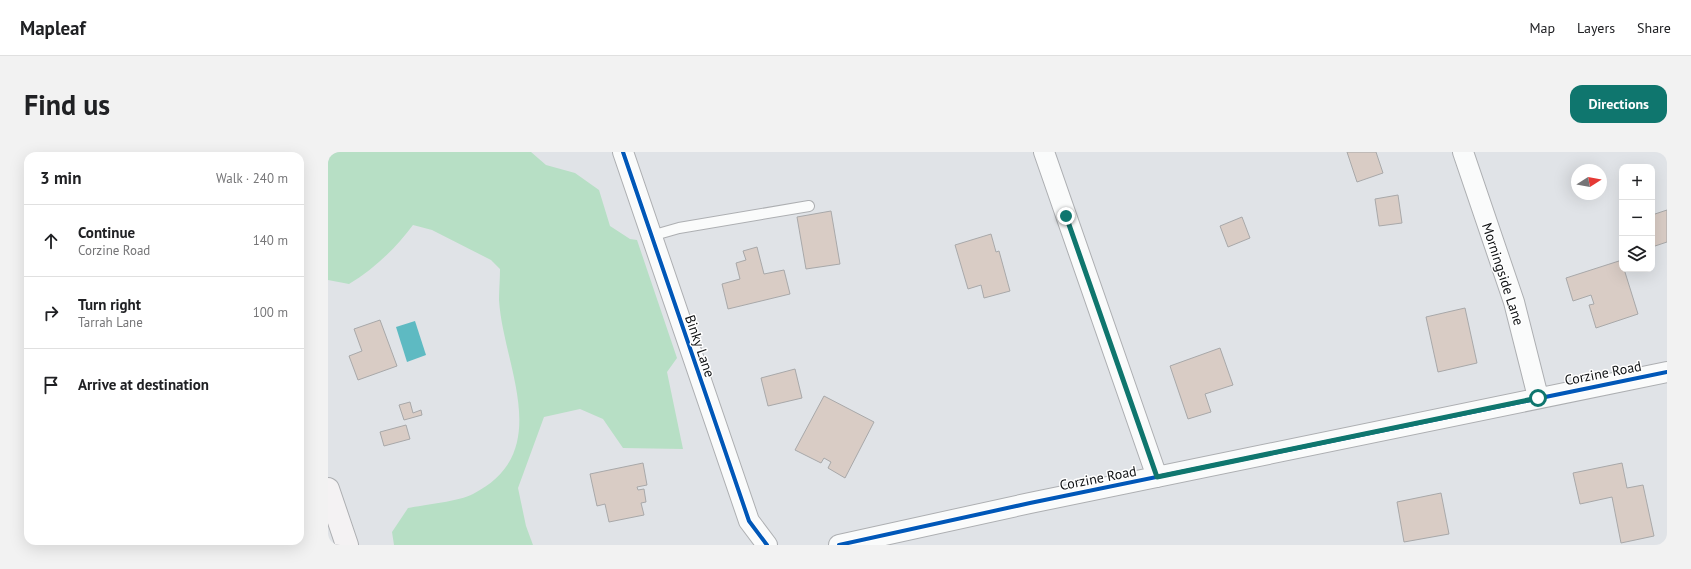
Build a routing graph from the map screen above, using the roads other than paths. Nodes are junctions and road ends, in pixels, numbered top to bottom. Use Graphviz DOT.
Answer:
graph roads {
  1 [pos="623,152"];
  2 [pos="1044,152"];
  3 [pos="1463,152"];
  4 [pos="809,206"];
  5 [pos="651,236"];
  6 [pos="1667,372"];
  7 [pos="1538,398"];
  8 [pos="1157,477"];
  9 [pos="328,489"];
  10 [pos="347,545"];
  11 [pos="766,545"];
  12 [pos="838,545"];
  1 -- 5 [label="street, Binky Lane"];
  2 -- 8 [label="street"];
  3 -- 7 [label="street, Morningside Lane"];
  4 -- 5 [label="lane"];
  5 -- 11 [label="street, Binky Lane"];
  6 -- 7 [label="street, Corzine Road"];
  7 -- 8 [label="street, Corzine Road"];
  8 -- 12 [label="street, Corzine Road"];
  9 -- 10 [label="street"];
}
